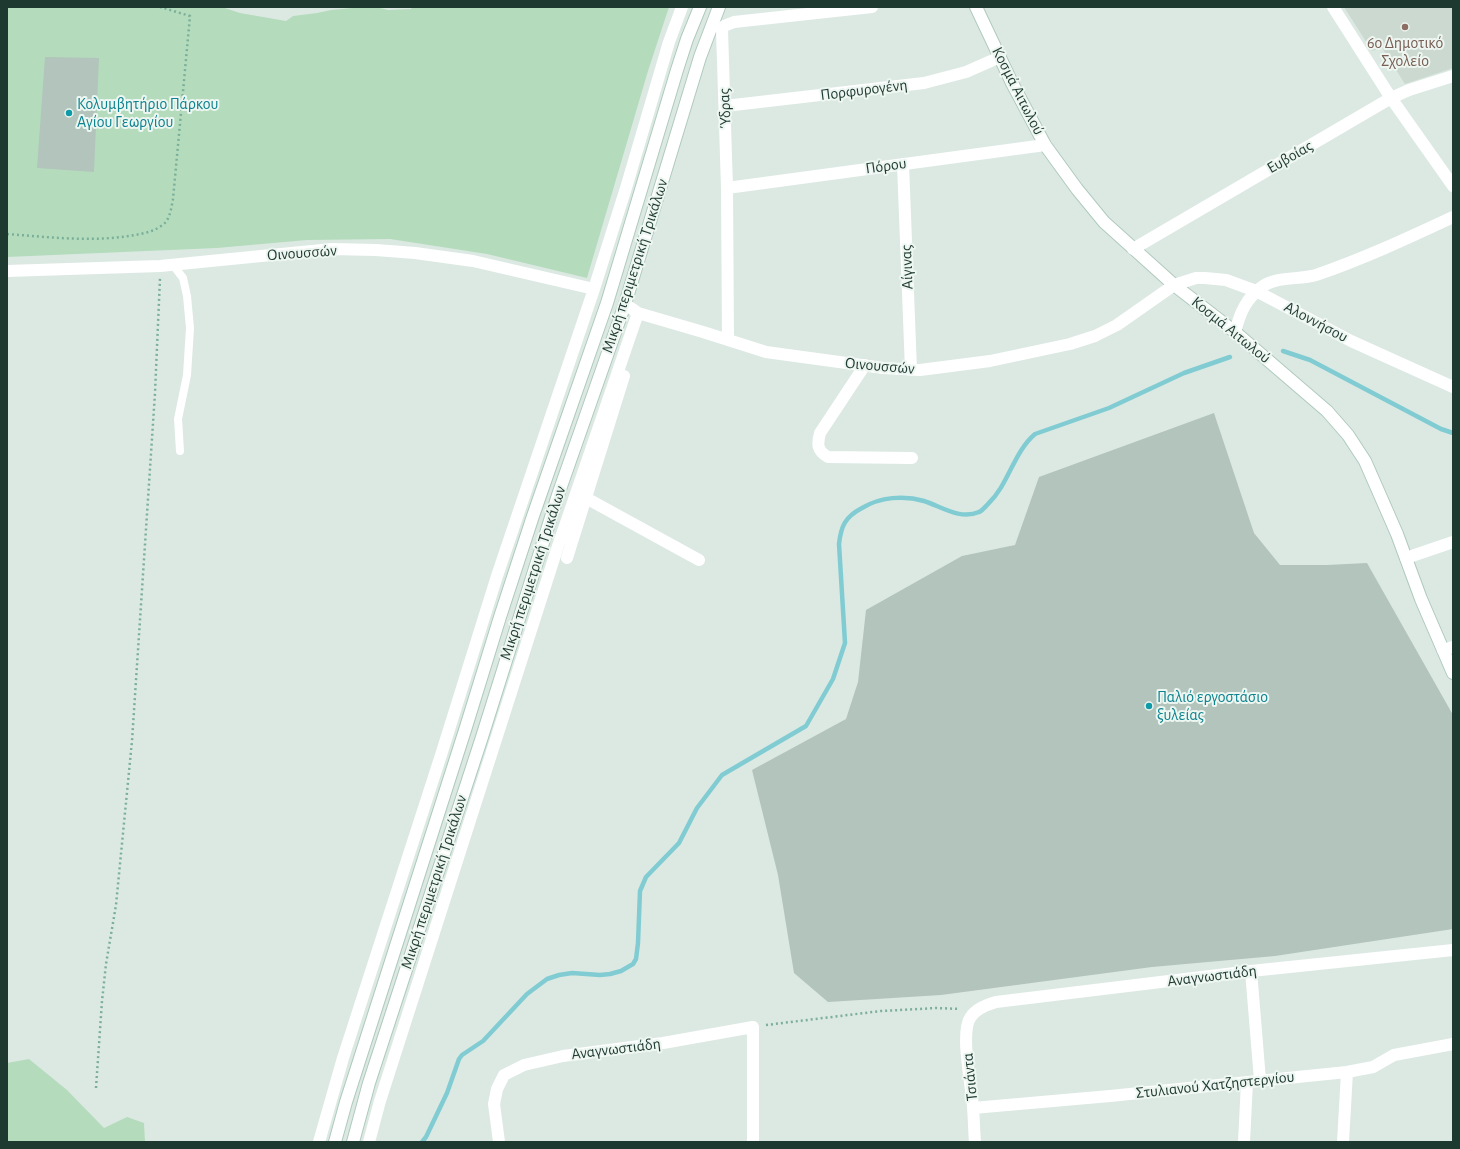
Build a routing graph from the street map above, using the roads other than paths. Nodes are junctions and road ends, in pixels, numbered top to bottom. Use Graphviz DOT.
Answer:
graph roads {
  1 [pos="682,7"];
  2 [pos="700,7"];
  3 [pos="719,7"];
  4 [pos="872,7"];
  5 [pos="976,7"];
  6 [pos="1334,7"];
  7 [pos="1000,57"];
  8 [pos="1453,76"];
  9 [pos="1391,98"];
  10 [pos="724,106"];
  11 [pos="1046,145"];
  12 [pos="902,164"];
  13 [pos="1453,186"];
  14 [pos="727,188"];
  15 [pos="1453,217"];
  16 [pos="1133,249"];
  17 [pos="172,265"];
  18 [pos="7,271"];
  19 [pos="1174,285"];
  20 [pos="594,289"];
  21 [pos="1256,291"];
  22 [pos="625,304"];
  23 [pos="641,314"];
  24 [pos="1235,332"];
  25 [pos="728,340"];
  26 [pos="865,365"];
  27 [pos="911,370"];
  28 [pos="1453,387"];
  29 [pos="180,451"];
  30 [pos="912,458"];
  31 [pos="586,498"];
  32 [pos="1453,542"];
  33 [pos="567,558"];
  34 [pos="1406,558"];
  35 [pos="699,560"];
  36 [pos="1448,649"];
  37 [pos="1453,673"];
  38 [pos="1453,950"];
  39 [pos="1251,971"];
  40 [pos="974,1013"];
  41 [pos="1453,1044"];
  42 [pos="1347,1072"];
  43 [pos="1260,1080"];
  44 [pos="1246,1082"];
  45 [pos="974,1108"];
  46 [pos="319,1142"];
  47 [pos="335,1142"];
  48 [pos="353,1142"];
  49 [pos="369,1142"];
  50 [pos="499,1142"];
  51 [pos="753,1142"];
  52 [pos="975,1142"];
  53 [pos="1244,1142"];
  54 [pos="1343,1142"];
  1 -- 20 [label="street"];
  2 -- 47 [label="street, Μικρή περιμετρική Τρικάλων"];
  3 -- 22 [label="street, Μικρή περιμετρική Τρικάλων"];
  4 -- 10 [label="street, Ύδρας"];
  5 -- 7 [label="street, Κοσμά Αιτωλού"];
  6 -- 9 [label="street"];
  7 -- 10 [label="street, Πορφυρογένη"];
  7 -- 11 [label="street, Κοσμά Αιτωλού"];
  8 -- 9 [label="street, Ευβοίας"];
  9 -- 13 [label="street"];
  9 -- 16 [label="street, Ευβοίας"];
  10 -- 14 [label="street, Ύδρας"];
  11 -- 12 [label="street, Πόρου"];
  11 -- 16 [label="street, Κοσμά Αιτωλού"];
  12 -- 14 [label="street, Πόρου"];
  12 -- 27 [label="street, Αίγινας"];
  14 -- 25 [label="street, Ύδρας"];
  15 -- 21 [label="street"];
  16 -- 19 [label="street, Κοσμά Αιτωλού"];
  17 -- 18 [label="street, Οινουσσών"];
  17 -- 20 [label="street, Οινουσσών"];
  17 -- 29 [label="lane"];
  19 -- 21 [label="street, Αλοννήσου"];
  19 -- 24 [label="street, Κοσμά Αιτωλού"];
  19 -- 27 [label="street, Οινουσσών"];
  20 -- 46 [label="street"];
  21 -- 24 [label="street"];
  21 -- 28 [label="street, Αλοννήσου"];
  22 -- 23 [label="street, Οινουσσών"];
  22 -- 48 [label="street, Μικρή περιμετρική Τρικάλων"];
  23 -- 25 [label="street, Οινουσσών"];
  23 -- 31 [label="street"];
  23 -- 49 [label="street"];
  24 -- 34 [label="street, Κοσμά Αιτωλού"];
  25 -- 26 [label="street, Οινουσσών"];
  26 -- 27 [label="street, Οινουσσών"];
  26 -- 30 [label="street"];
  31 -- 33 [label="street"];
  31 -- 35 [label="street"];
  32 -- 34 [label="street"];
  34 -- 36 [label="street, Κοσμά Αιτωλού"];
  36 -- 37 [label="street, Κοσμά Αιτωλού"];
  38 -- 39 [label="street, Αναγνωστιάδη"];
  39 -- 40 [label="street, Αναγνωστιάδη"];
  39 -- 43 [label="street"];
  40 -- 45 [label="street, Τσιάντα"];
  41 -- 42 [label="street, Στυλιανού Χατζηστεργίου"];
  42 -- 43 [label="street, Στυλιανού Χατζηστεργίου"];
  42 -- 54 [label="street"];
  43 -- 44 [label="street, Στυλιανού Χατζηστεργίου"];
  44 -- 45 [label="street, Στυλιανού Χατζηστεργίου"];
  44 -- 53 [label="street"];
  45 -- 52 [label="street, Τσιάντα"];
  50 -- 51 [label="street, Αναγνωστιάδη"];
}
